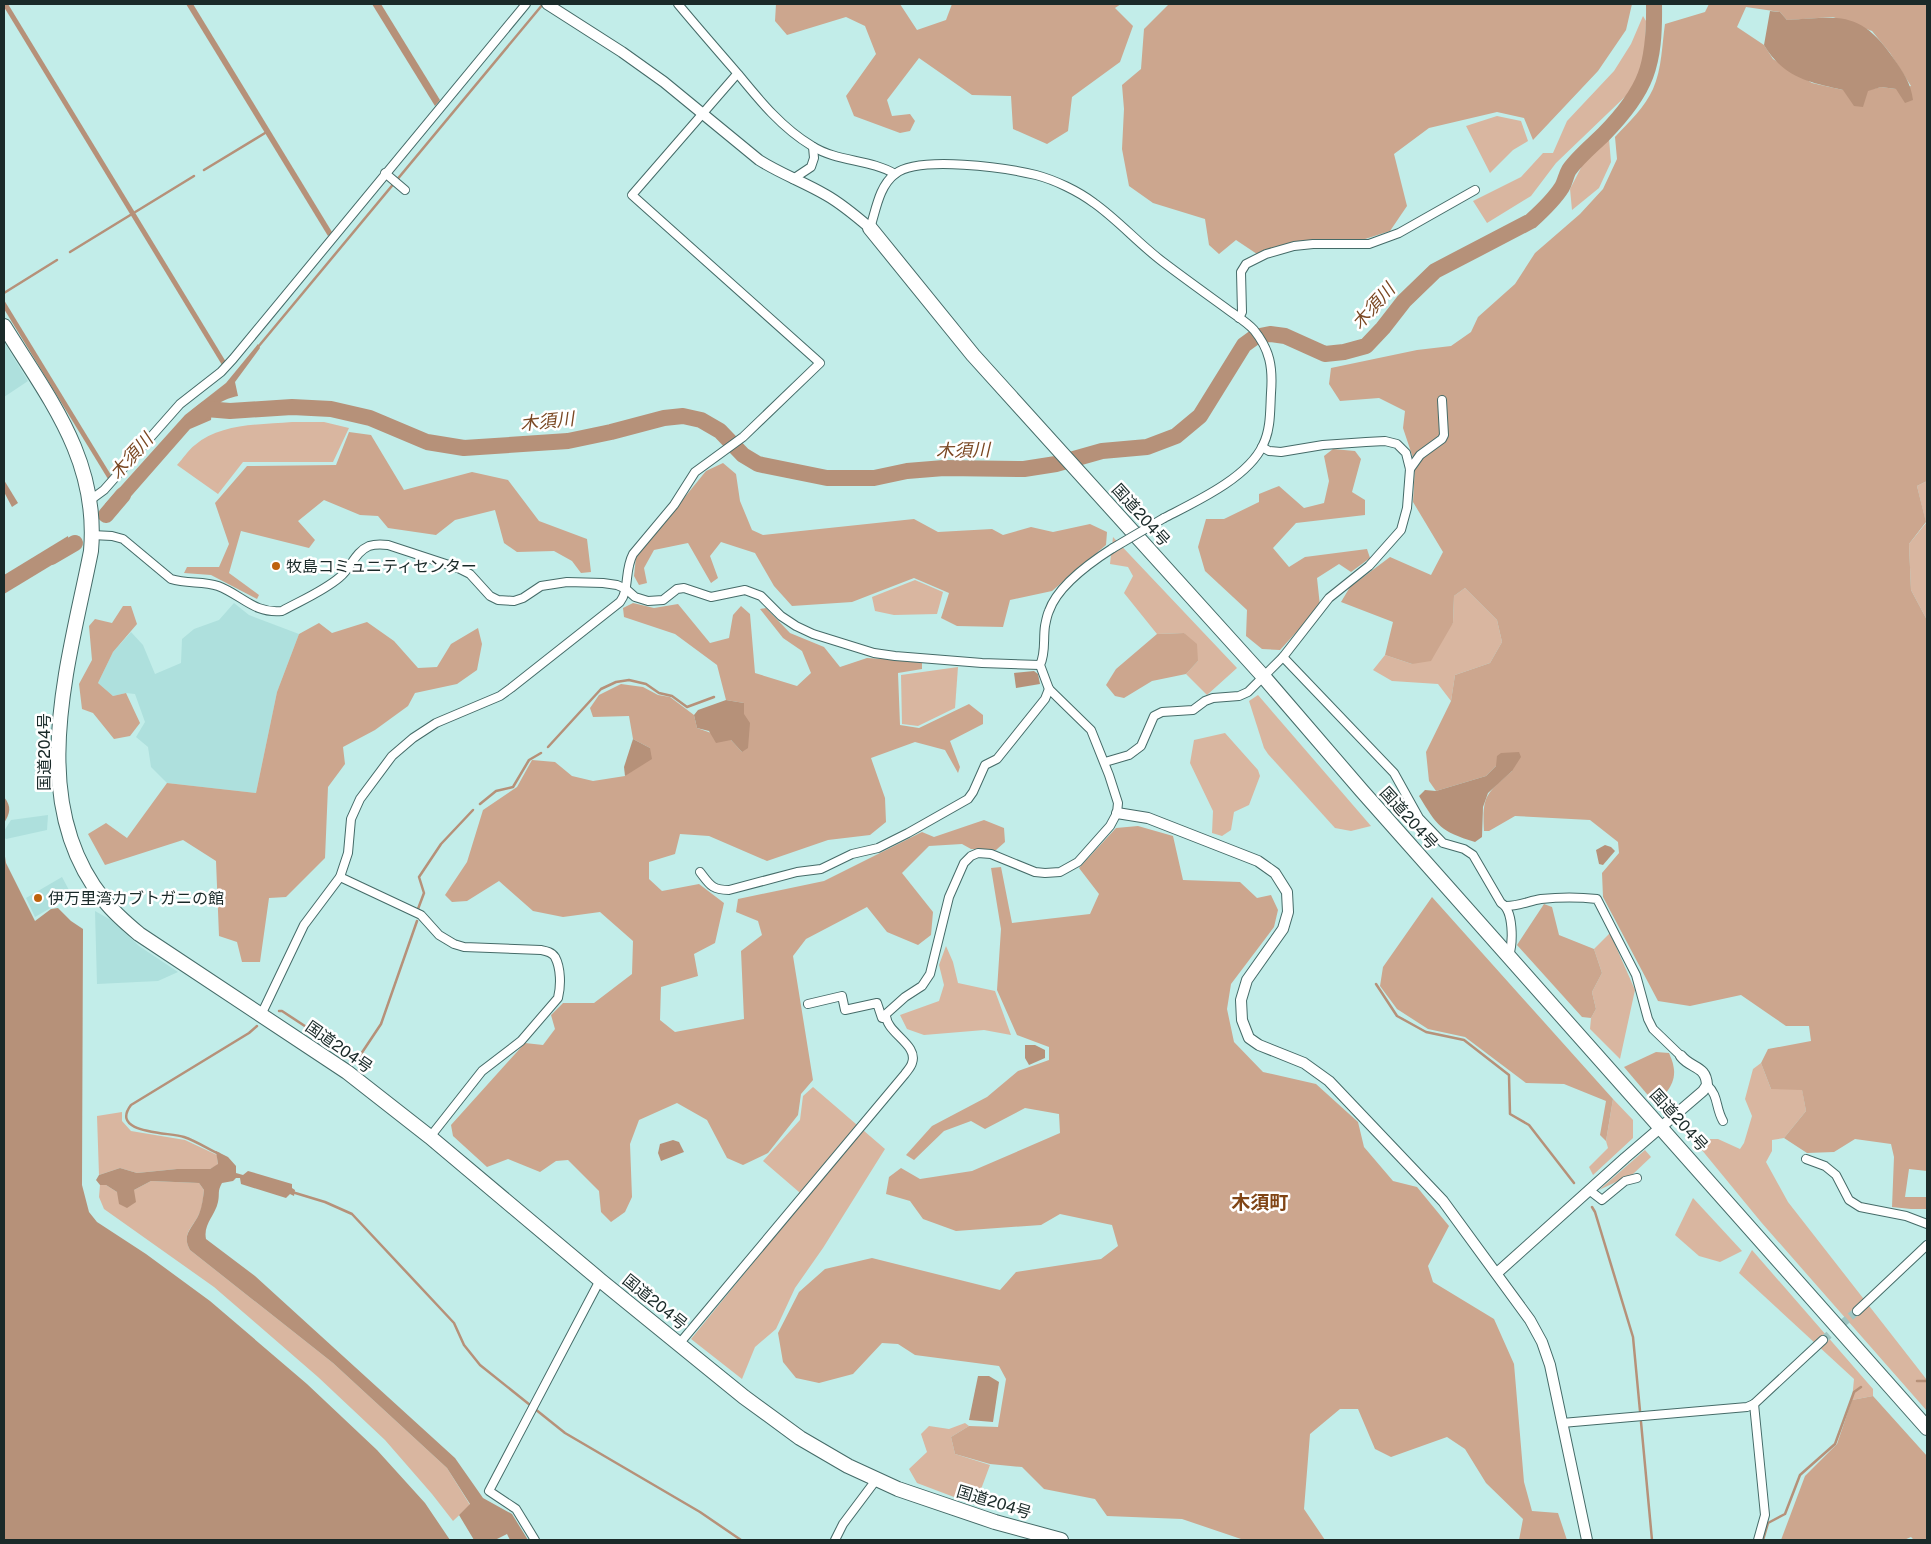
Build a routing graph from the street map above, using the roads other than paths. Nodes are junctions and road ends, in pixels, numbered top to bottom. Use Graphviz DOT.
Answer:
graph roads {
  1 [pos="526,4"];
  2 [pos="678,4"];
  3 [pos="551,6"];
  4 [pos="737,74"];
  5 [pos="704,114"];
  6 [pos="813,147"];
  7 [pos="385,173"];
  8 [pos="895,174"];
  9 [pos="792,179"];
  10 [pos="405,190"];
  11 [pos="1475,190"];
  12 [pos="870,228"];
  13 [pos="1239,318"];
  14 [pos="4,326"];
  15 [pos="1442,400"];
  16 [pos="1262,447"];
  17 [pos="1410,469"];
  18 [pos="89,501"];
  19 [pos="92,535"];
  20 [pos="626,589"];
  21 [pos="1284,657"];
  22 [pos="1040,665"];
  23 [pos="1263,676"];
  24 [pos="1049,689"];
  25 [pos="1105,762"];
  26 [pos="1117,813"];
  27 [pos="700,872"];
  28 [pos="340,877"];
  29 [pos="1506,906"];
  30 [pos="1509,956"];
  31 [pos="808,1004"];
  32 [pos="261,1015"];
  33 [pos="886,1018"];
  34 [pos="1681,1056"];
  35 [pos="1707,1085"];
  36 [pos="1723,1121"];
  37 [pos="1662,1127"];
  38 [pos="430,1137"];
  39 [pos="1806,1159"];
  40 [pos="1637,1178"];
  41 [pos="1590,1190"];
  42 [pos="1927,1224"];
  43 [pos="1927,1245"];
  44 [pos="1497,1274"];
  45 [pos="600,1280"];
  46 [pos="1857,1311"];
  47 [pos="1824,1340"];
  48 [pos="680,1344"];
  49 [pos="1754,1404"];
  50 [pos="1562,1423"];
  51 [pos="1927,1428"];
  52 [pos="876,1480"];
  53 [pos="535,1540"];
  54 [pos="835,1540"];
  55 [pos="1061,1540"];
  56 [pos="1587,1540"];
  57 [pos="1758,1540"];
  1 -- 7 [label="street"];
  2 -- 4 [label="street"];
  3 -- 5 [label="street"];
  4 -- 5 [label="street"];
  4 -- 6 [label="street"];
  5 -- 9 [label="street"];
  5 -- 20 [label="street"];
  6 -- 8 [label="street"];
  6 -- 9 [label="street"];
  7 -- 10 [label="street"];
  7 -- 18 [label="street"];
  8 -- 12 [label="street"];
  8 -- 13 [label="street"];
  9 -- 12 [label="street"];
  11 -- 13 [label="street"];
  12 -- 23 [label="highway, 国道204号"];
  13 -- 16 [label="street"];
  14 -- 18 [label="highway, 国道204号"];
  15 -- 17 [label="street"];
  16 -- 17 [label="street"];
  16 -- 22 [label="street, bridge"];
  17 -- 21 [label="street"];
  18 -- 19 [label="highway, 国道204号"];
  19 -- 20 [label="street"];
  19 -- 32 [label="highway, 国道204号"];
  20 -- 22 [label="street"];
  20 -- 28 [label="street"];
  21 -- 23 [label="street"];
  21 -- 29 [label="street"];
  22 -- 24 [label="street"];
  23 -- 25 [label="street"];
  23 -- 30 [label="highway, 国道204号"];
  24 -- 25 [label="street"];
  24 -- 27 [label="street"];
  25 -- 26 [label="street"];
  26 -- 33 [label="street"];
  26 -- 44 [label="street"];
  28 -- 32 [label="street"];
  28 -- 38 [label="street"];
  29 -- 30 [label="street"];
  29 -- 34 [label="street"];
  30 -- 37 [label="highway, 国道204号"];
  31 -- 33 [label="street"];
  32 -- 38 [label="highway, 国道204号"];
  33 -- 48 [label="street"];
  34 -- 35 [label="street"];
  35 -- 36 [label="street"];
  35 -- 37 [label="street"];
  37 -- 41 [label="street"];
  37 -- 51 [label="highway, 国道204号"];
  38 -- 45 [label="highway, 国道204号"];
  39 -- 42 [label="street"];
  40 -- 41 [label="street"];
  41 -- 44 [label="street"];
  43 -- 46 [label="street"];
  44 -- 50 [label="street"];
  45 -- 48 [label="highway, 国道204号"];
  45 -- 53 [label="street"];
  47 -- 49 [label="street"];
  48 -- 52 [label="highway, 国道204号"];
  49 -- 50 [label="street"];
  49 -- 57 [label="street"];
  50 -- 56 [label="street"];
  52 -- 54 [label="street"];
  52 -- 55 [label="highway, 国道204号"];
}
